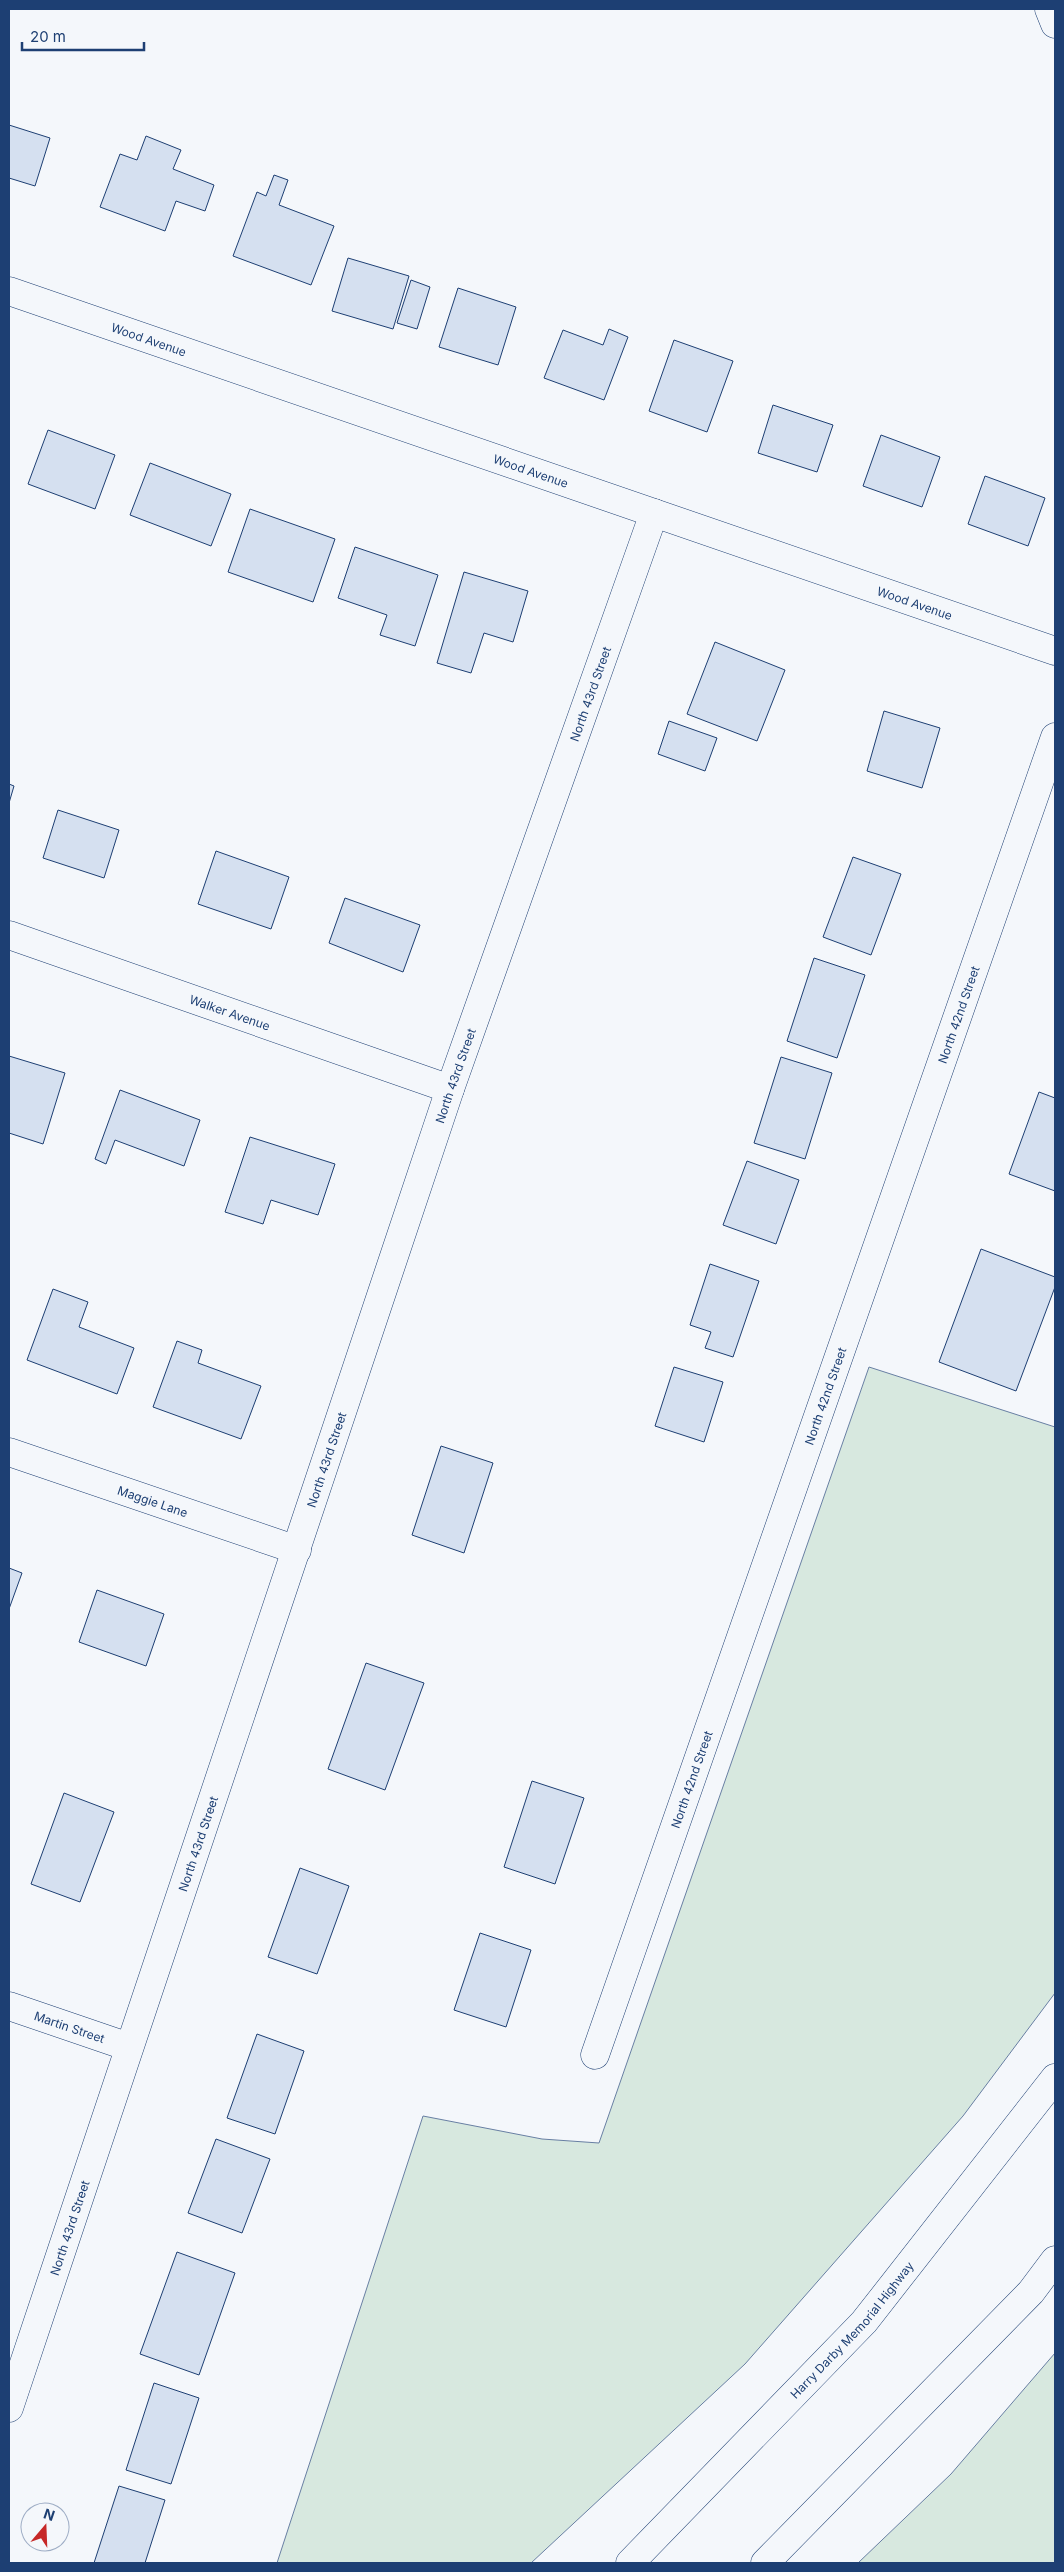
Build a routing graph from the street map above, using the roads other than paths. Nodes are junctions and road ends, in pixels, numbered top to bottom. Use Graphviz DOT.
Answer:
graph roads {
  1 [pos="1049,9"];
  2 [pos="1055,24"];
  3 [pos="9,291"];
  4 [pos="654,513"];
  5 [pos="1055,651"];
  6 [pos="1055,737"];
  7 [pos="9,935"];
  8 [pos="450,1089"];
  9 [pos="9,1452"];
  10 [pos="297,1550"];
  11 [pos="9,2006"];
  12 [pos="130,2047"];
  13 [pos="595,2055"];
  14 [pos="1055,2078"];
  15 [pos="1055,2260"];
  16 [pos="18,2343"];
  17 [pos="9,2408"];
  18 [pos="630,2563"];
  19 [pos="765,2563"];
  1 -- 2 [label="main road"];
  3 -- 4 [label="main road, Wood Avenue"];
  4 -- 5 [label="main road, Wood Avenue"];
  4 -- 8 [label="main road, North 43rd Street"];
  6 -- 13 [label="main road, North 42nd Street"];
  7 -- 8 [label="main road, Walker Avenue"];
  8 -- 10 [label="main road, North 43rd Street"];
  9 -- 10 [label="main road, Maggie Lane"];
  10 -- 12 [label="main road, North 43rd Street"];
  11 -- 12 [label="main road, Martin Street"];
  12 -- 16 [label="main road, North 43rd Street"];
  14 -- 18 [label="main road, Harry Darby Memorial Highway"];
  15 -- 19 [label="main road"];
  16 -- 17 [label="main road, North 43rd Street"];
}
